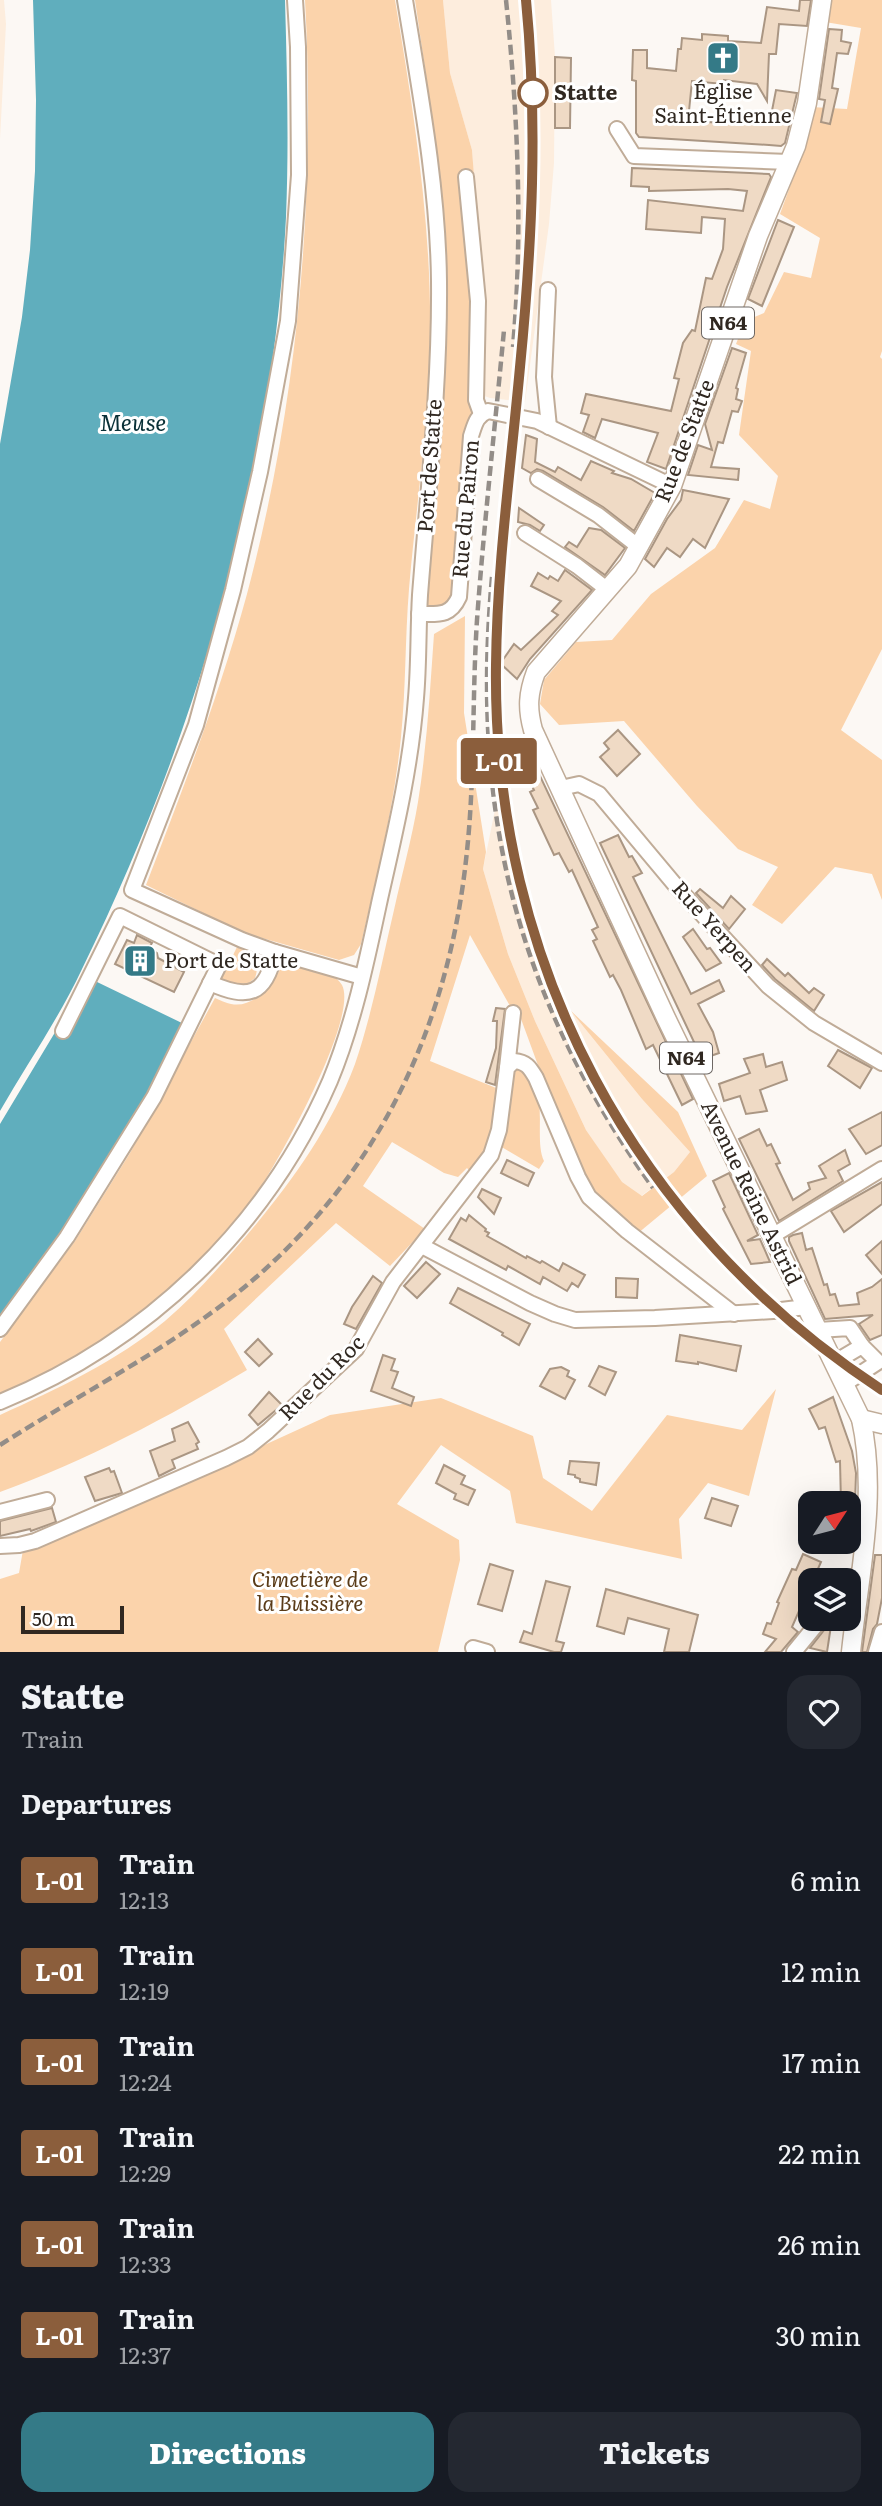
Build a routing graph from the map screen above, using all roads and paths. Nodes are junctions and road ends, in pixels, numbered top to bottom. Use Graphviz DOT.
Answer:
graph roads {
  1 [pos="295,0"];
  2 [pos="405,0"];
  3 [pos="822,0"];
  4 [pos="617,129"];
  5 [pos="789,162"];
  6 [pos="466,177"];
  7 [pos="548,290"];
  8 [pos="481,414"];
  9 [pos="549,427"];
  10 [pos="538,479"];
  11 [pos="672,486"];
  12 [pos="524,533"];
  13 [pos="639,547"];
  14 [pos="608,590"];
  15 [pos="419,614"];
  16 [pos="528,691"];
  17 [pos="561,788"];
  18 [pos="275,952"];
  19 [pos="362,976"];
  20 [pos="210,983"];
  21 [pos="513,1013"];
  22 [pos="62,1031"];
  23 [pos="882,1063"];
  24 [pos="507,1068"];
  25 [pos="882,1169"];
  26 [pos="772,1236"];
  27 [pos="422,1246"];
  28 [pos="806,1307"];
  29 [pos="734,1314"];
  30 [pos="0,1329"];
  31 [pos="818,1329"];
  32 [pos="862,1346"];
  33 [pos="881,1358"];
  34 [pos="835,1362"];
  35 [pos="846,1383"];
  36 [pos="0,1402"];
  37 [pos="861,1419"];
  38 [pos="882,1424"];
  39 [pos="875,1461"];
  40 [pos="47,1500"];
  41 [pos="0,1512"];
  42 [pos="0,1546"];
  43 [pos="856,1568"];
  44 [pos="811,1631"];
  45 [pos="852,1631"];
  46 [pos="882,1632"];
  47 [pos="794,1652"];
  48 [pos="851,1652"];
  49 [pos="876,1652"];
  1 -- 18 [label="street"];
  2 -- 15 [label="street, Port de Statte"];
  3 -- 5 [label="main road, N64"];
  4 -- 5 [label="street"];
  5 -- 11 [label="main road, Rue de Statte / N64"];
  6 -- 8 [label="street"];
  7 -- 9 [label="street"];
  8 -- 9 [label="street, Rue du Pairon"];
  8 -- 15 [label="street, Rue du Pairon"];
  9 -- 11 [label="street, Rue du Pairon"];
  10 -- 13 [label="street"];
  11 -- 13 [label="main road, Rue de Statte / N64"];
  12 -- 14 [label="street"];
  13 -- 14 [label="main road, Rue de Statte / N64"];
  14 -- 16 [label="main road, Rue de Statte / N64"];
  15 -- 19 [label="street, Port de Statte"];
  16 -- 17 [label="main road, Avenue Reine Astrid / N64"];
  17 -- 23 [label="street, Rue Yerpen"];
  17 -- 26 [label="main road, Avenue Reine Astrid / N64"];
  18 -- 19 [label="street"];
  18 -- 20 [label="street"];
  19 -- 36 [label="street, Port de Statte"];
  20 -- 22 [label="street"];
  20 -- 30 [label="street"];
  21 -- 24 [label="street, Rue du Roc"];
  24 -- 27 [label="street, Rue du Roc"];
  24 -- 29 [label="street"];
  25 -- 26 [label="street"];
  26 -- 28 [label="main road, Avenue Reine Astrid / N64"];
  27 -- 29 [label="street"];
  27 -- 42 [label="street, Rue du Roc"];
  28 -- 29 [label="street"];
  28 -- 31 [label="main road, Avenue Reine Astrid / N64"];
  31 -- 32 [label="street"];
  31 -- 34 [label="main road, Avenue Reine Astrid / N64"];
  32 -- 33 [label="street"];
  32 -- 34 [label="street"];
  33 -- 35 [label="street"];
  34 -- 35 [label="main road, Avenue Reine Astrid / N64"];
  35 -- 37 [label="main road, Avenue Reine Astrid / N64"];
  37 -- 38 [label="main road"];
  37 -- 39 [label="main road, Avenue Reine Astrid / N64"];
  39 -- 43 [label="main road, N64"];
  40 -- 41 [label="street"];
  44 -- 47 [label="street"];
  45 -- 48 [label="main road, N64"];
  46 -- 49 [label="street"];
}
